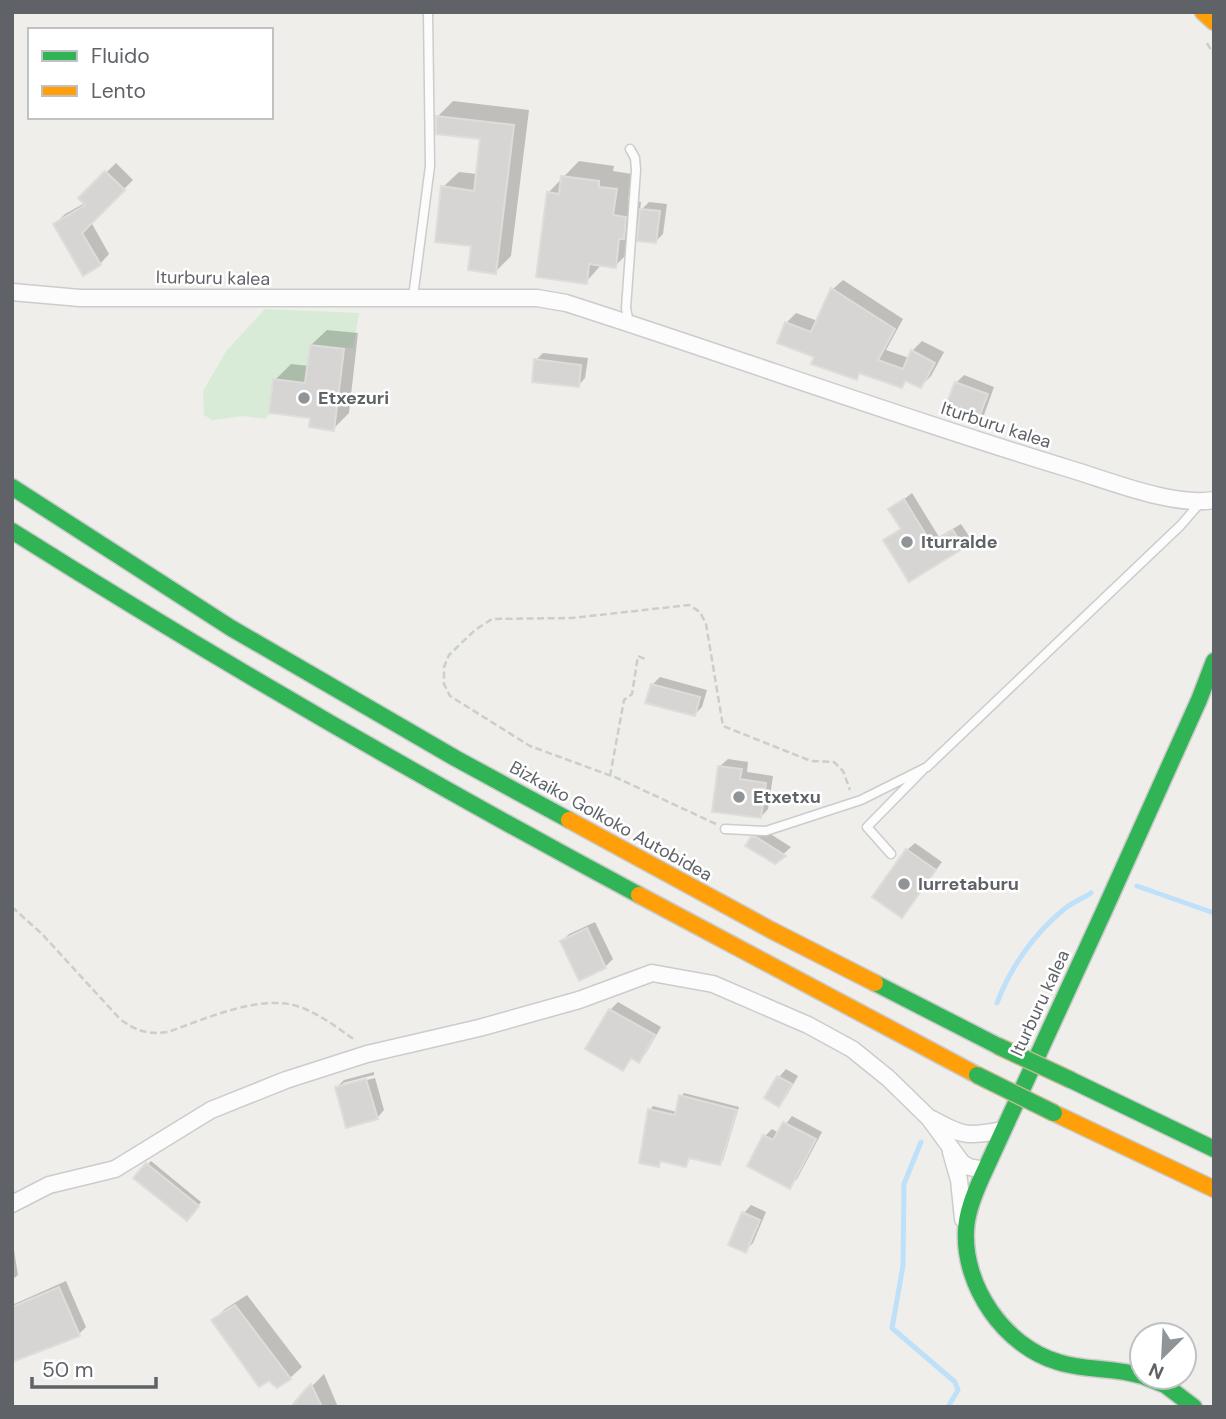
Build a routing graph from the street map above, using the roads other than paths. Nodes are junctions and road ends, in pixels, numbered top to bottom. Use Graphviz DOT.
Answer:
graph roads {
  1 [pos="428,12"];
  2 [pos="1203,12"];
  3 [pos="1214,22"];
  4 [pos="630,149"];
  5 [pos="12,292"];
  6 [pos="413,297"];
  7 [pos="629,323"];
  8 [pos="12,487"];
  9 [pos="1207,502"];
  10 [pos="12,531"];
  11 [pos="1214,661"];
  12 [pos="1214,674"];
  13 [pos="1199,700"];
  14 [pos="927,767"];
  15 [pos="725,829"];
  16 [pos="891,854"];
  17 [pos="929,1118"];
  18 [pos="1002,1130"];
  19 [pos="955,1132"];
  20 [pos="951,1149"];
  21 [pos="1214,1149"];
  22 [pos="986,1168"];
  23 [pos="1214,1189"];
  24 [pos="12,1203"];
  25 [pos="966,1230"];
  26 [pos="1128,1373"];
  27 [pos="1173,1391"];
  28 [pos="1194,1407"];
  1 -- 6 [label="lane"];
  2 -- 3 [label="main road"];
  4 -- 7 [label="lane"];
  5 -- 6 [label="street, Iturburu kalea"];
  6 -- 7 [label="street, Iturburu kalea"];
  7 -- 9 [label="street, Iturburu kalea"];
  8 -- 21 [label="main road, Bizkaiko Golkoko Autobidea, bridge"];
  9 -- 14 [label="lane, Iturburu kalea"];
  10 -- 23 [label="main road, bridge"];
  11 -- 13 [label="main road"];
  12 -- 13 [label="main road"];
  13 -- 18 [label="main road, Iturburu kalea"];
  14 -- 15 [label="lane, Iturburu kalea"];
  14 -- 16 [label="lane, Iturburu kalea"];
  17 -- 19 [label="street"];
  17 -- 20 [label="street"];
  17 -- 24 [label="street"];
  18 -- 19 [label="street"];
  18 -- 22 [label="main road, Iturburu kalea"];
  19 -- 22 [label="street"];
  20 -- 22 [label="street"];
  20 -- 25 [label="street"];
  22 -- 25 [label="main road, Iturburu kalea"];
  25 -- 26 [label="main road"];
  27 -- 28 [label="main road"];
}
